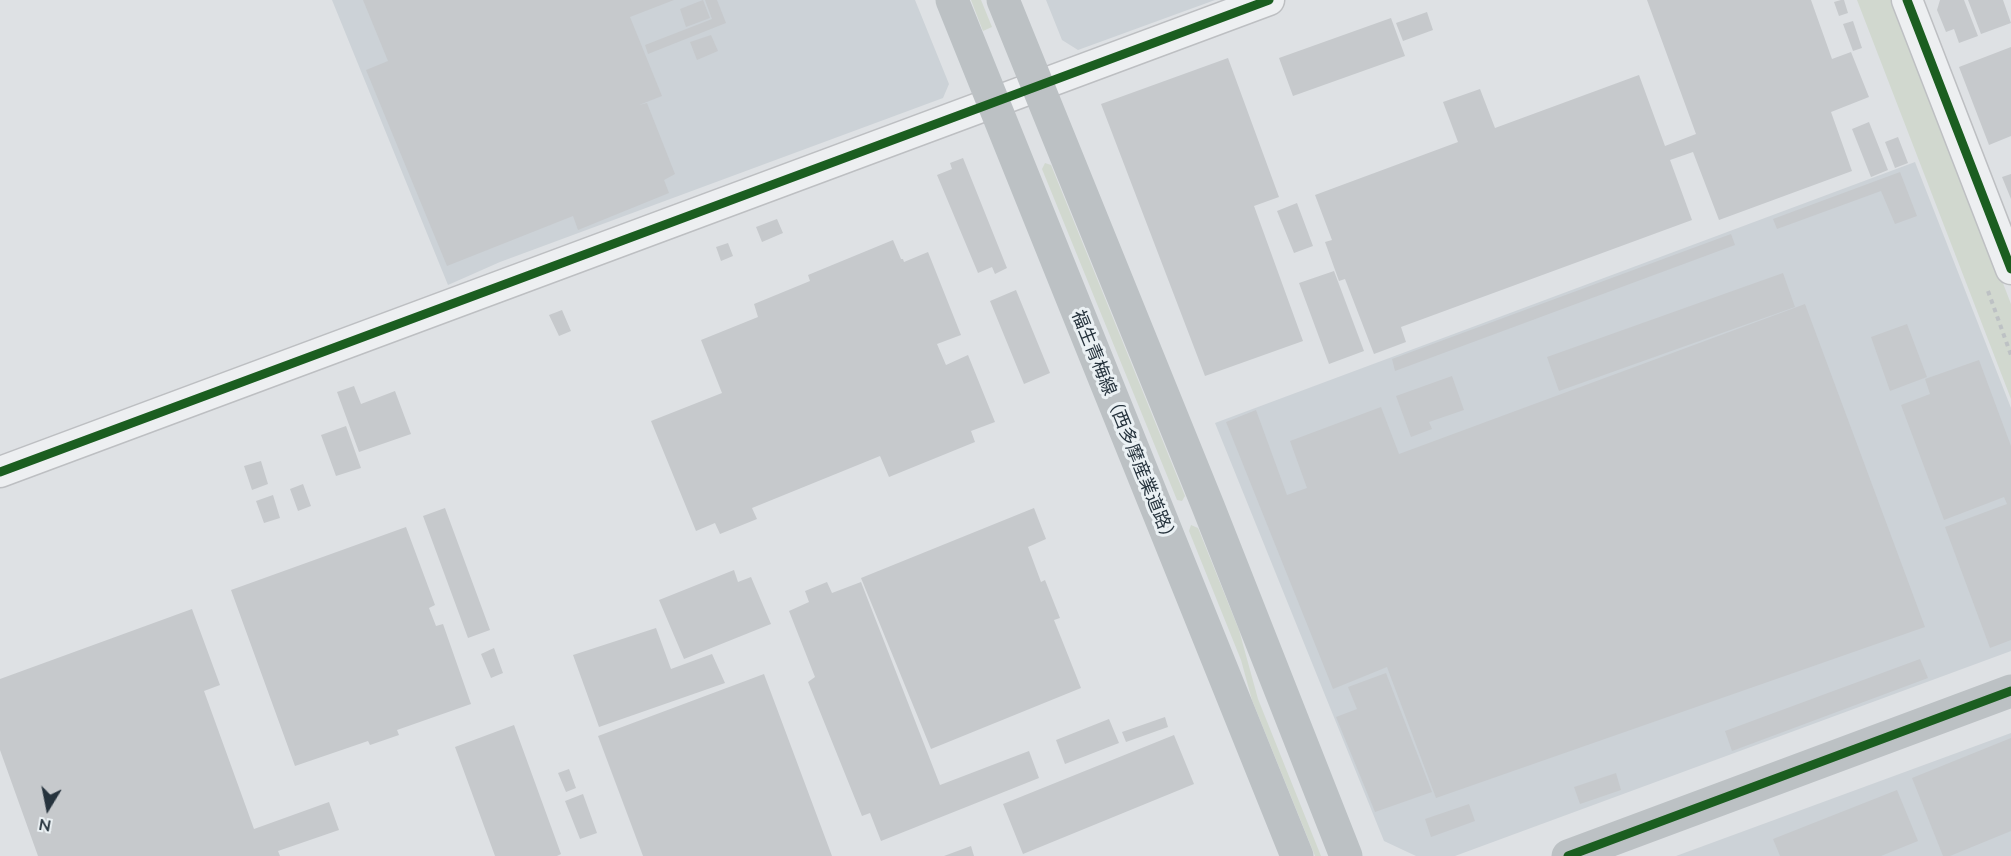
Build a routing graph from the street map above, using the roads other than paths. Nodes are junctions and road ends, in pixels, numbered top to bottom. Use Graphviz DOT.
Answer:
graph roads {
  1 [pos="952,0"];
  2 [pos="1003,0"];
  3 [pos="1269,0"];
  4 [pos="1907,0"];
  5 [pos="1038,85"];
  6 [pos="993,102"];
  7 [pos="2011,269"];
  8 [pos="0,472"];
  9 [pos="1208,506"];
  10 [pos="1162,524"];
  11 [pos="2011,691"];
  12 [pos="1297,856"];
  13 [pos="1347,856"];
  14 [pos="1568,856"];
  1 -- 6 [label="main road, 福生青梅線（西多摩産業道路）"];
  2 -- 5 [label="main road"];
  3 -- 5 [label="street"];
  4 -- 7 [label="street"];
  5 -- 6 [label="street"];
  5 -- 9 [label="main road"];
  6 -- 8 [label="street"];
  6 -- 10 [label="main road, 福生青梅線（西多摩産業道路）"];
  9 -- 10 [label="main road"];
  9 -- 13 [label="main road"];
  10 -- 12 [label="main road, 福生青梅線（西多摩産業道路）"];
  11 -- 14 [label="main road"];
}
